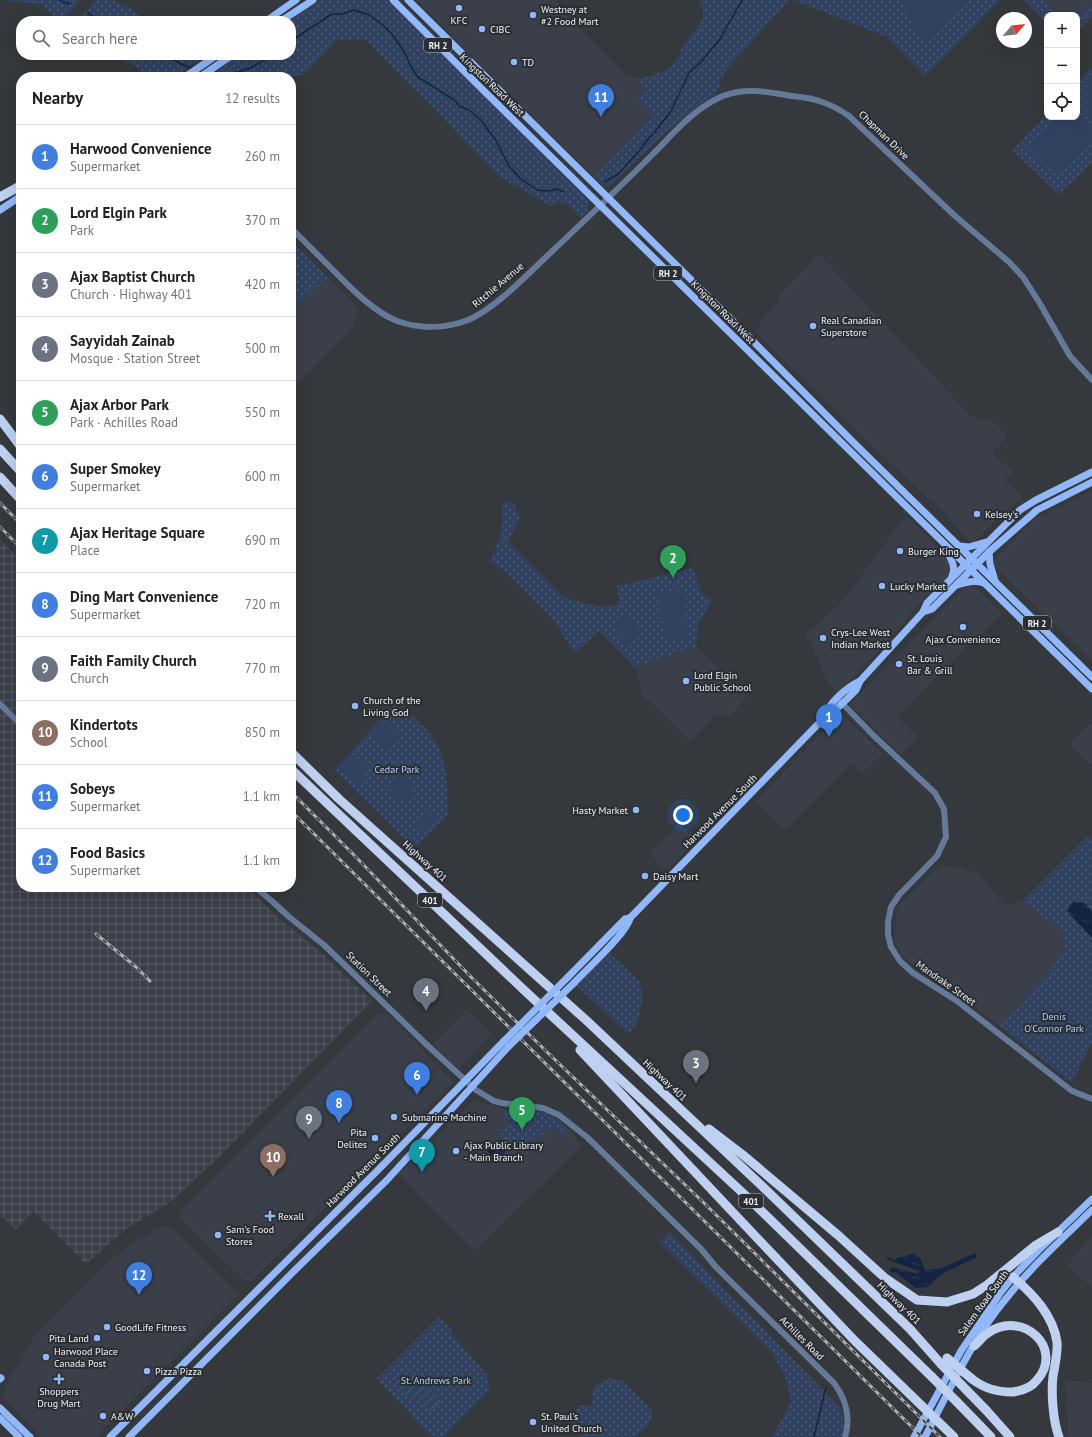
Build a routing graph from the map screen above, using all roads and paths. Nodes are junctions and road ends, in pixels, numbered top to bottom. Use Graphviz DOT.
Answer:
graph roads {
  1 [pos="296,0"];
  2 [pos="313,0"];
  3 [pos="393,0"];
  4 [pos="408,0"];
  5 [pos="273,16"];
  6 [pos="289,16"];
  7 [pos="211,60"];
  8 [pos="224,60"];
  9 [pos="193,72"];
  10 [pos="207,72"];
  11 [pos="16,191"];
  12 [pos="16,192"];
  13 [pos="16,194"];
  14 [pos="0,197"];
  15 [pos="608,198"];
  16 [pos="0,200"];
  17 [pos="600,206"];
  18 [pos="0,210"];
  19 [pos="296,233"];
  20 [pos="1092,380"];
  21 [pos="0,419"];
  22 [pos="16,440"];
  23 [pos="0,449"];
  24 [pos="16,467"];
  25 [pos="1092,472"];
  26 [pos="0,477"];
  27 [pos="1092,482"];
  28 [pos="0,483"];
  29 [pos="16,495"];
  30 [pos="16,497"];
  31 [pos="989,540"];
  32 [pos="943,543"];
  33 [pos="959,546"];
  34 [pos="989,552"];
  35 [pos="974,561"];
  36 [pos="965,564"];
  37 [pos="971,570"];
  38 [pos="951,578"];
  39 [pos="995,581"];
  40 [pos="984,584"];
  41 [pos="955,586"];
  42 [pos="923,612"];
  43 [pos="1092,677"];
  44 [pos="1092,689"];
  45 [pos="840,701"];
  46 [pos="0,704"];
  47 [pos="16,720"];
  48 [pos="296,757"];
  49 [pos="296,774"];
  50 [pos="261,892"];
  51 [pos="630,918"];
  52 [pos="566,1029"];
  53 [pos="507,1043"];
  54 [pos="465,1080"];
  55 [pos="472,1086"];
  56 [pos="665,1095"];
  57 [pos="1092,1099"];
  58 [pos="1092,1199"];
  59 [pos="1092,1210"];
  60 [pos="1058,1232"];
  61 [pos="310,1237"];
  62 [pos="318,1247"];
  63 [pos="1016,1280"];
  64 [pos="974,1346"];
  65 [pos="944,1361"];
  66 [pos="0,1408"];
  67 [pos="139,1408"];
  68 [pos="928,1411"];
  69 [pos="935,1418"];
  70 [pos="146,1419"];
  71 [pos="1,1420"];
  72 [pos="113,1435"];
  73 [pos="19,1437"];
  74 [pos="30,1437"];
  75 [pos="129,1437"];
  76 [pos="845,1437"];
  77 [pos="914,1437"];
  78 [pos="925,1437"];
  79 [pos="954,1437"];
  80 [pos="991,1437"];
  81 [pos="1010,1437"];
  82 [pos="1059,1437"];
  1 -- 5 [label="main road"];
  2 -- 6 [label="main road"];
  3 -- 17 [label="main road, Kingston Road West / RH 2"];
  4 -- 15 [label="main road, Kingston Road West / RH 2"];
  7 -- 9 [label="main road"];
  8 -- 10 [label="main road"];
  11 -- 14 [label="highway"];
  12 -- 16 [label="main road"];
  13 -- 18 [label="main road"];
  15 -- 17 [label="street, Ritchie Avenue"];
  15 -- 20 [label="street, Chapman Drive"];
  15 -- 33 [label="main road, Kingston Road West / RH 2"];
  17 -- 19 [label="street, Ritchie Avenue"];
  17 -- 32 [label="main road, Kingston Road West / RH 2"];
  21 -- 22 [label="highway"];
  23 -- 24 [label="highway"];
  25 -- 31 [label="main road"];
  26 -- 29 [label="highway"];
  27 -- 34 [label="main road"];
  28 -- 30 [label="highway"];
  31 -- 33 [label="main road"];
  31 -- 35 [label="main road"];
  32 -- 36 [label="main road, Kingston Road West / RH 2"];
  32 -- 38 [label="main road"];
  33 -- 35 [label="main road, Kingston Road West / RH 2"];
  34 -- 35 [label="main road"];
  34 -- 39 [label="main road"];
  35 -- 36 [label="main road, Harwood Avenue South"];
  35 -- 37 [label="main road, Harwood Avenue South"];
  35 -- 39 [label="main road, RH 2"];
  36 -- 37 [label="main road, Kingston Road West / RH 2"];
  36 -- 38 [label="main road, Harwood Avenue South"];
  37 -- 40 [label="main road, RH 2"];
  37 -- 41 [label="main road, Harwood Avenue South"];
  38 -- 42 [label="main road, Harwood Avenue South"];
  39 -- 43 [label="main road, RH 2"];
  40 -- 41 [label="main road"];
  40 -- 44 [label="main road, RH 2"];
  41 -- 42 [label="main road, Harwood Avenue South"];
  42 -- 45 [label="main road, Harwood Avenue South"];
  45 -- 51 [label="main road, Harwood Avenue South"];
  45 -- 57 [label="street, Mandrake Street"];
  46 -- 47 [label="street"];
  48 -- 56 [label="highway, Highway 401 / 401"];
  49 -- 52 [label="highway, 401"];
  50 -- 54 [label="street, Station Street"];
  51 -- 53 [label="main road, Harwood Avenue South, bridge"];
  51 -- 53 [label="main road, Harwood Avenue South, bridge"];
  52 -- 68 [label="highway"];
  52 -- 80 [label="highway, 401, bridge"];
  53 -- 54 [label="main road, Harwood Avenue South"];
  53 -- 55 [label="main road, Harwood Avenue South"];
  54 -- 55 [label="street, Achilles Road"];
  54 -- 61 [label="main road, Harwood Avenue South"];
  55 -- 62 [label="main road, Harwood Avenue South"];
  55 -- 76 [label="street, Achilles Road"];
  56 -- 60 [label="highway"];
  56 -- 65 [label="highway, Highway 401 / 401"];
  58 -- 60 [label="main road, Salem Road South"];
  59 -- 63 [label="main road, Salem Road South"];
  60 -- 63 [label="main road, Salem Road South"];
  61 -- 62 [label="main road"];
  61 -- 67 [label="main road, Harwood Avenue South"];
  62 -- 70 [label="main road, Harwood Avenue South"];
  63 -- 64 [label="main road, Salem Road South"];
  63 -- 68 [label="main road, Salem Road South"];
  63 -- 82 [label="highway"];
  64 -- 65 [label="highway, bridge"];
  64 -- 69 [label="main road, Salem Road South"];
  65 -- 81 [label="highway, bridge"];
  66 -- 74 [label="main road"];
  67 -- 70 [label="main road"];
  67 -- 72 [label="main road, Harwood Avenue South"];
  68 -- 69 [label="highway"];
  68 -- 77 [label="main road, Salem Road South"];
  69 -- 78 [label="main road, Salem Road South"];
  69 -- 79 [label="highway"];
  70 -- 75 [label="main road, Harwood Avenue South"];
  71 -- 73 [label="main road"];
}
